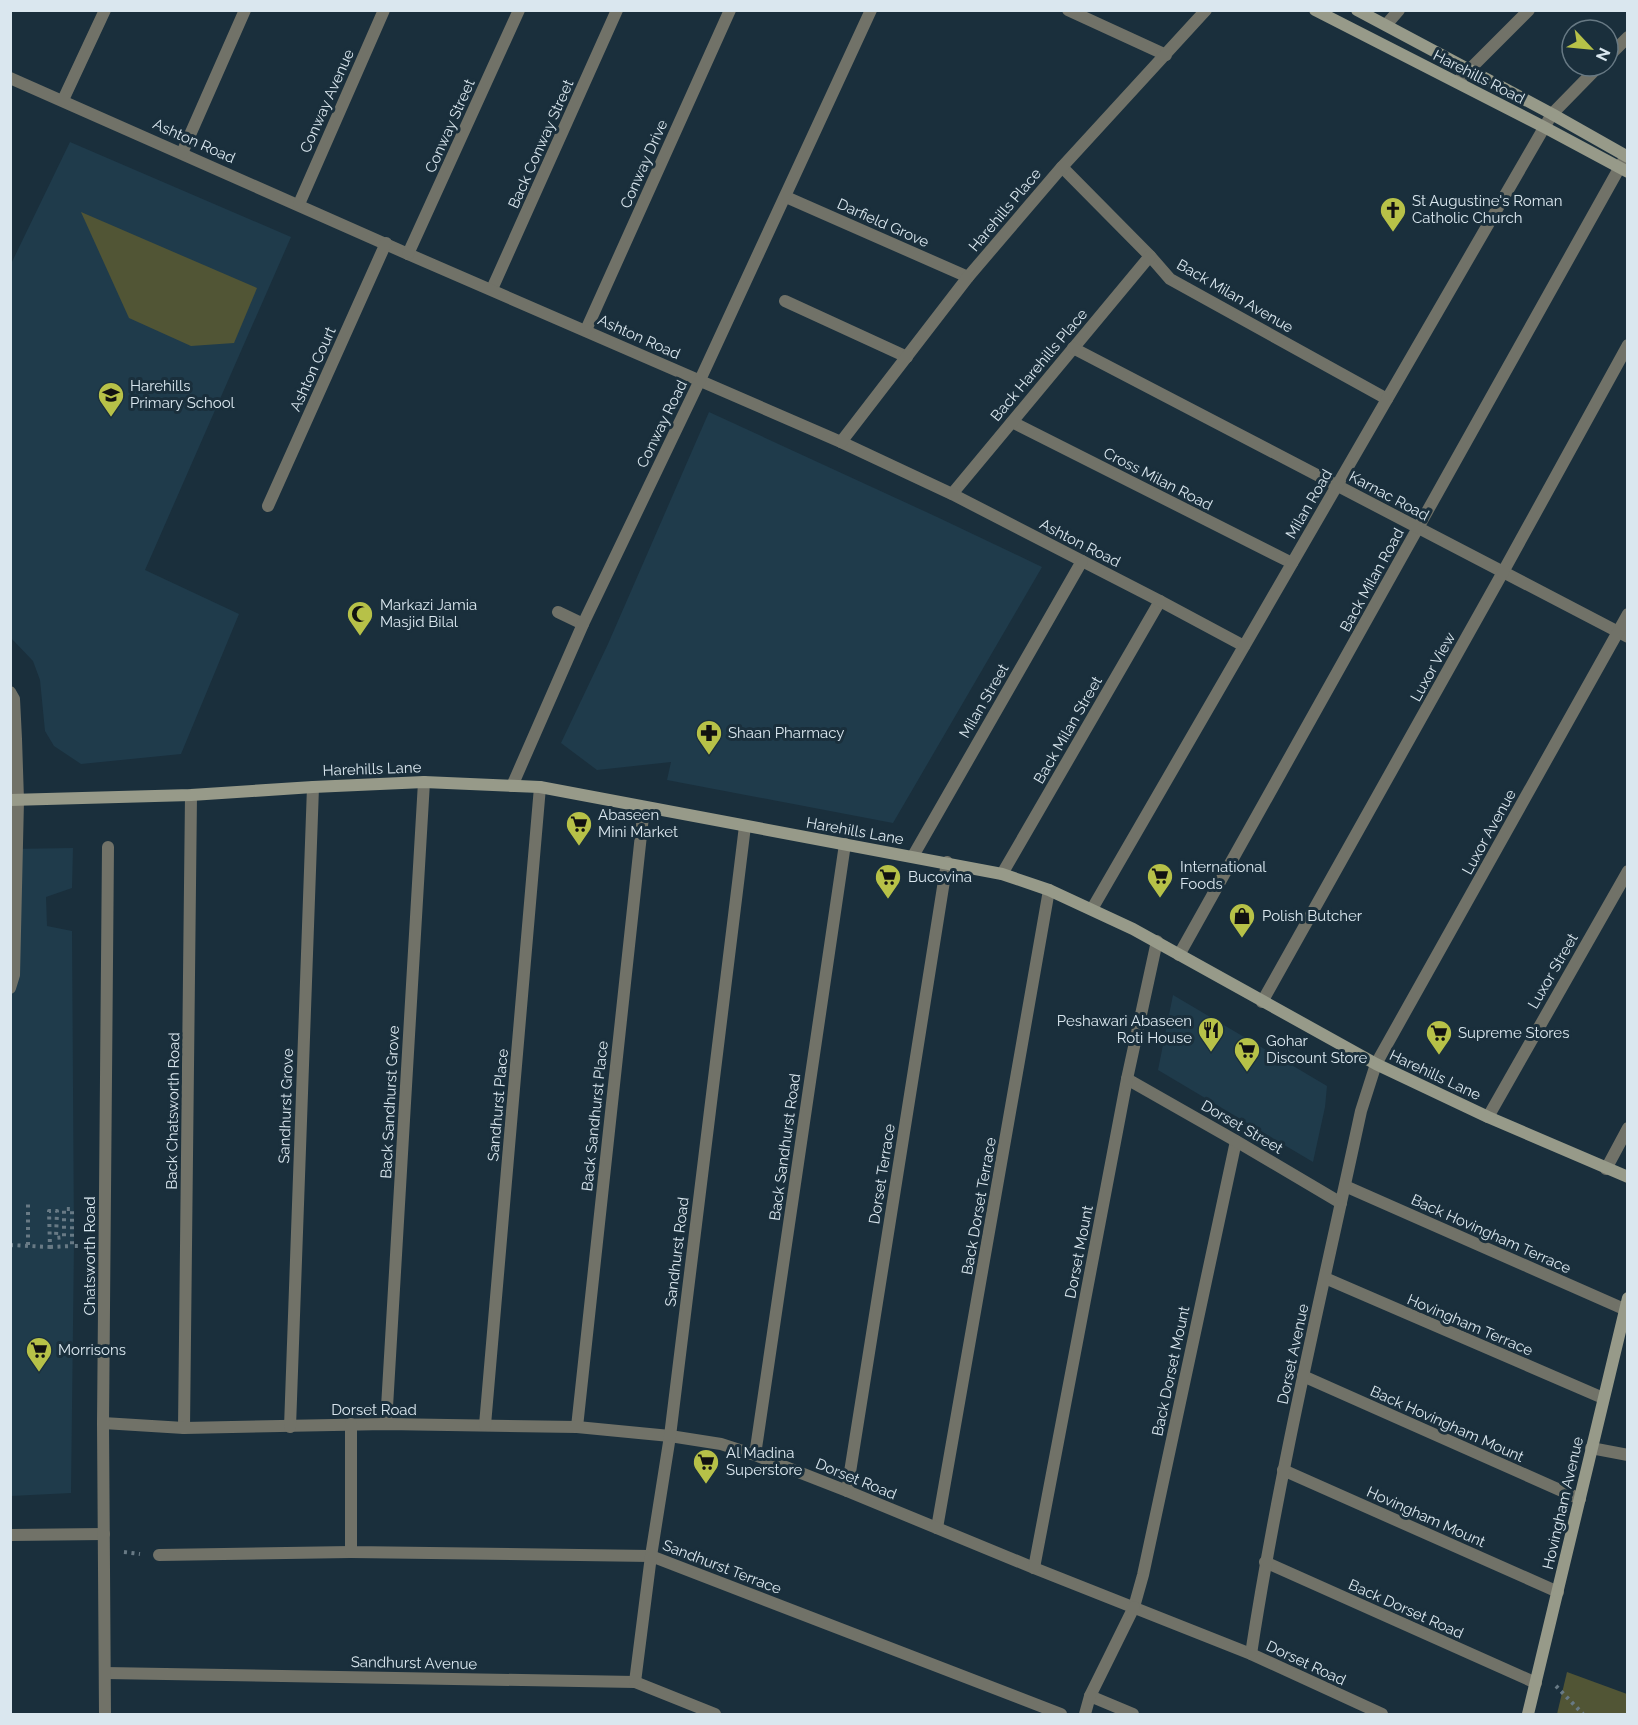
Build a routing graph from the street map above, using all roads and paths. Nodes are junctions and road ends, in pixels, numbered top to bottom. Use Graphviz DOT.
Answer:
graph roads {
  1 [pos="105,10"];
  2 [pos="245,10"];
  3 [pos="384,10"];
  4 [pos="519,10"];
  5 [pos="617,10"];
  6 [pos="730,10"];
  7 [pos="871,10"];
  8 [pos="1068,10"];
  9 [pos="1206,10"];
  10 [pos="1315,10"];
  11 [pos="1357,10"];
  12 [pos="1399,10"];
  13 [pos="1529,10"];
  14 [pos="1386,25"];
  15 [pos="1166,55"];
  16 [pos="1470,70"];
  17 [pos="10,78"];
  18 [pos="1587,78"];
  19 [pos="1457,82"];
  20 [pos="63,100"];
  21 [pos="1552,114"];
  22 [pos="1544,127"];
  23 [pos="182,153"];
  24 [pos="1627,156"];
  25 [pos="1062,167"];
  26 [pos="1624,170"];
  27 [pos="786,197"];
  28 [pos="299,204"];
  29 [pos="386,243"];
  30 [pos="408,254"];
  31 [pos="1150,256"];
  32 [pos="968,277"];
  33 [pos="492,290"];
  34 [pos="785,301"];
  35 [pos="586,330"];
  36 [pos="1628,345"];
  37 [pos="1073,348"];
  38 [pos="907,357"];
  39 [pos="700,380"];
  40 [pos="1387,399"];
  41 [pos="1012,422"];
  42 [pos="841,442"];
  43 [pos="1337,486"];
  44 [pos="952,494"];
  45 [pos="268,506"];
  46 [pos="1418,528"];
  47 [pos="1082,561"];
  48 [pos="1292,563"];
  49 [pos="1503,572"];
  50 [pos="1160,601"];
  51 [pos="558,612"];
  52 [pos="1628,614"];
  53 [pos="583,624"];
  54 [pos="1623,634"];
  55 [pos="1244,646"];
  56 [pos="10,692"];
  57 [pos="424,782"];
  58 [pos="512,786"];
  59 [pos="313,787"];
  60 [pos="540,787"];
  61 [pos="191,795"];
  62 [pos="14,800"];
  63 [pos="644,807"];
  64 [pos="745,826"];
  65 [pos="845,844"];
  66 [pos="108,847"];
  67 [pos="913,856"];
  68 [pos="947,862"];
  69 [pos="1628,871"];
  70 [pos="1002,874"];
  71 [pos="1049,890"];
  72 [pos="1092,909"];
  73 [pos="1157,942"];
  74 [pos="1179,955"];
  75 [pos="10,988"];
  76 [pos="1262,1002"];
  77 [pos="1376,1064"];
  78 [pos="1127,1079"];
  79 [pos="1488,1117"];
  80 [pos="1628,1128"];
  81 [pos="1236,1141"];
  82 [pos="1606,1169"];
  83 [pos="1628,1178"];
  84 [pos="1345,1186"];
  85 [pos="28,1202"];
  86 [pos="1341,1203"];
  87 [pos="10,1245"];
  88 [pos="28,1245"];
  89 [pos="72,1246"];
  90 [pos="105,1246"];
  91 [pos="50,1247"];
  92 [pos="1324,1278"];
  93 [pos="1626,1304"];
  94 [pos="1303,1376"];
  95 [pos="1603,1398"];
  96 [pos="104,1423"];
  97 [pos="351,1424"];
  98 [pos="386,1424"];
  99 [pos="485,1425"];
  100 [pos="290,1426"];
  101 [pos="184,1428"];
  102 [pos="577,1428"];
  103 [pos="670,1436"];
  104 [pos="1591,1448"];
  105 [pos="755,1455"];
  106 [pos="1628,1455"];
  107 [pos="1283,1470"];
  108 [pos="847,1491"];
  109 [pos="1580,1499"];
  110 [pos="937,1528"];
  111 [pos="105,1534"];
  112 [pos="10,1535"];
  113 [pos="104,1551"];
  114 [pos="351,1552"];
  115 [pos="159,1555"];
  116 [pos="651,1556"];
  117 [pos="1265,1562"];
  118 [pos="1034,1568"];
  119 [pos="1558,1592"];
  120 [pos="1134,1607"];
  121 [pos="1251,1654"];
  122 [pos="1539,1668"];
  123 [pos="105,1672"];
  124 [pos="635,1682"];
  125 [pos="1536,1683"];
  126 [pos="1090,1696"];
  127 [pos="105,1714"];
  128 [pos="715,1714"];
  129 [pos="1061,1714"];
  130 [pos="1085,1714"];
  131 [pos="1133,1714"];
  132 [pos="1382,1714"];
  133 [pos="1528,1714"];
  134 [pos="1583,1714"];
  1 -- 20 [label="street"];
  2 -- 23 [label="street"];
  3 -- 28 [label="street, Conway Avenue"];
  4 -- 30 [label="street, Conway Street"];
  5 -- 33 [label="street, Back Conway Street"];
  6 -- 35 [label="street, Conway Drive"];
  7 -- 27 [label="street, Conway Road"];
  8 -- 15 [label="street"];
  9 -- 15 [label="street, Harehills Place"];
  10 -- 19 [label="main road, Harehills Road"];
  11 -- 14 [label="main road, Harehills Road"];
  12 -- 14 [label="street"];
  13 -- 16 [label="street"];
  14 -- 16 [label="main road, Harehills Road"];
  15 -- 25 [label="street, Harehills Place"];
  16 -- 19 [label="street"];
  16 -- 21 [label="main road, Harehills Road"];
  17 -- 20 [label="street, Ashton Road"];
  18 -- 21 [label="street, Milan Road"];
  19 -- 22 [label="main road, Harehills Road"];
  20 -- 23 [label="street, Ashton Road"];
  21 -- 22 [label="street, Milan Road"];
  21 -- 24 [label="main road, Harehills Road"];
  22 -- 26 [label="main road, Harehills Road"];
  22 -- 40 [label="street, Milan Road"];
  23 -- 28 [label="street, Ashton Road"];
  24 -- 26 [label="street, Back Milan Road"];
  25 -- 31 [label="street, Back Milan Avenue"];
  25 -- 32 [label="street, Harehills Place"];
  26 -- 46 [label="street, Back Milan Road"];
  27 -- 32 [label="street, Darfield Grove"];
  27 -- 39 [label="street, Conway Road"];
  28 -- 29 [label="street, Ashton Road"];
  29 -- 30 [label="street, Ashton Road"];
  29 -- 45 [label="street, Ashton Court"];
  30 -- 33 [label="street, Ashton Road"];
  31 -- 37 [label="street, Back Harehills Place"];
  31 -- 40 [label="street, Back Milan Avenue"];
  32 -- 38 [label="street, Harehills Place"];
  33 -- 35 [label="street, Ashton Road"];
  34 -- 38 [label="street"];
  35 -- 39 [label="street, Ashton Road"];
  36 -- 49 [label="street, Luxor View"];
  37 -- 41 [label="street, Back Harehills Place"];
  37 -- 43 [label="street, Karnac Road"];
  38 -- 42 [label="street, Harehills Place"];
  39 -- 42 [label="street, Ashton Road"];
  39 -- 53 [label="street, Conway Road"];
  40 -- 43 [label="street, Milan Road"];
  41 -- 44 [label="street, Back Harehills Place"];
  41 -- 48 [label="street, Cross Milan Road"];
  42 -- 44 [label="street, Ashton Road"];
  43 -- 46 [label="street, Karnac Road"];
  43 -- 48 [label="street, Milan Road"];
  44 -- 47 [label="street, Ashton Road"];
  46 -- 49 [label="street, Karnac Road"];
  46 -- 74 [label="street, Back Milan Road"];
  47 -- 50 [label="street, Ashton Road"];
  47 -- 67 [label="street, Milan Street"];
  48 -- 55 [label="street, Milan Road"];
  49 -- 54 [label="street, Karnac Road"];
  49 -- 76 [label="street, Luxor View"];
  50 -- 55 [label="street, Ashton Road"];
  50 -- 70 [label="street, Back Milan Street"];
  51 -- 53 [label="street"];
  52 -- 54 [label="street, Luxor Avenue"];
  53 -- 58 [label="street, Conway Road"];
  54 -- 77 [label="street, Luxor Avenue"];
  55 -- 72 [label="street, Milan Road"];
  56 -- 62 [label="street"];
  57 -- 58 [label="main road, Harehills Lane"];
  57 -- 59 [label="main road, Harehills Lane"];
  57 -- 98 [label="street, Back Sandhurst Grove"];
  58 -- 60 [label="main road, Harehills Lane"];
  59 -- 61 [label="main road, Harehills Lane"];
  59 -- 100 [label="street, Sandhurst Grove"];
  60 -- 63 [label="main road, Harehills Lane"];
  60 -- 99 [label="street, Sandhurst Place"];
  61 -- 62 [label="main road, Harehills Lane"];
  61 -- 101 [label="street, Back Chatsworth Road"];
  62 -- 75 [label="street"];
  63 -- 64 [label="main road, Harehills Lane"];
  63 -- 102 [label="street, Back Sandhurst Place"];
  64 -- 65 [label="main road, Harehills Lane"];
  64 -- 103 [label="street, Sandhurst Road"];
  65 -- 67 [label="main road, Harehills Lane"];
  65 -- 105 [label="street, Back Sandhurst Road"];
  66 -- 90 [label="street, Chatsworth Road"];
  67 -- 68 [label="main road, Harehills Lane"];
  68 -- 70 [label="main road, Harehills Lane"];
  68 -- 108 [label="street, Dorset Terrace"];
  69 -- 79 [label="street, Luxor Street"];
  70 -- 71 [label="main road, Harehills Lane"];
  71 -- 72 [label="main road, Harehills Lane"];
  71 -- 110 [label="street, Back Dorset Terrace"];
  72 -- 73 [label="main road, Harehills Lane"];
  73 -- 74 [label="main road, Harehills Lane"];
  73 -- 78 [label="street, Dorset Mount"];
  74 -- 76 [label="main road, Harehills Lane"];
  76 -- 77 [label="main road, Harehills Lane"];
  77 -- 79 [label="main road, Harehills Lane"];
  77 -- 84 [label="street, Dorset Avenue"];
  78 -- 81 [label="street, Dorset Street"];
  78 -- 118 [label="street, Dorset Mount"];
  79 -- 82 [label="main road, Harehills Lane"];
  80 -- 82 [label="street"];
  81 -- 86 [label="street, Dorset Street"];
  81 -- 120 [label="street, Back Dorset Mount"];
  82 -- 83 [label="main road, Harehills Lane"];
  84 -- 86 [label="street, Dorset Avenue"];
  84 -- 93 [label="street, Back Hovingham Terrace"];
  85 -- 88 [label="path"];
  86 -- 92 [label="street, Dorset Avenue"];
  87 -- 88 [label="path"];
  88 -- 91 [label="path"];
  89 -- 90 [label="path"];
  89 -- 91 [label="path"];
  89 -- 91 [label="path"];
  90 -- 96 [label="street, Chatsworth Road"];
  92 -- 94 [label="street, Dorset Avenue"];
  92 -- 95 [label="street, Hovingham Terrace"];
  93 -- 95 [label="main road, Hovingham Avenue"];
  94 -- 107 [label="street, Dorset Avenue"];
  94 -- 109 [label="street, Back Hovingham Mount"];
  95 -- 104 [label="main road, Hovingham Avenue"];
  96 -- 101 [label="street, Dorset Road"];
  96 -- 111 [label="street, Chatsworth Road"];
  97 -- 98 [label="street, Dorset Road"];
  97 -- 100 [label="street, Dorset Road"];
  97 -- 114 [label="street"];
  98 -- 99 [label="street, Dorset Road"];
  99 -- 102 [label="street, Dorset Road"];
  100 -- 101 [label="street, Dorset Road"];
  102 -- 103 [label="street, Dorset Road"];
  103 -- 105 [label="street, Dorset Road"];
  103 -- 116 [label="street, Sandhurst Road"];
  104 -- 106 [label="street"];
  104 -- 109 [label="main road, Hovingham Avenue"];
  105 -- 108 [label="street, Dorset Road"];
  107 -- 117 [label="street, Dorset Avenue"];
  107 -- 119 [label="street, Hovingham Mount"];
  108 -- 110 [label="street, Dorset Road"];
  109 -- 119 [label="main road, Hovingham Avenue"];
  110 -- 118 [label="street, Dorset Road"];
  111 -- 112 [label="street"];
  111 -- 113 [label="street, Chatsworth Road"];
  113 -- 115 [label="path"];
  113 -- 123 [label="street, Chatsworth Road"];
  114 -- 115 [label="street, Sandhurst Terrace"];
  114 -- 116 [label="street, Sandhurst Terrace"];
  116 -- 124 [label="street, Sandhurst Road"];
  116 -- 129 [label="street, Sandhurst Terrace"];
  117 -- 121 [label="street, Dorset Avenue"];
  117 -- 125 [label="street, Back Dorset Road"];
  118 -- 120 [label="street, Dorset Road"];
  119 -- 122 [label="main road, Hovingham Avenue"];
  120 -- 121 [label="street, Dorset Road"];
  120 -- 126 [label="street, Back Dorset Mount"];
  121 -- 132 [label="street, Dorset Road"];
  122 -- 125 [label="main road, Hovingham Avenue"];
  122 -- 134 [label="path"];
  123 -- 124 [label="street, Sandhurst Avenue"];
  123 -- 127 [label="street, Chatsworth Road"];
  124 -- 128 [label="street, Sandhurst Avenue"];
  125 -- 133 [label="main road, Hovingham Avenue"];
  126 -- 130 [label="street, Back Dorset Mount"];
  126 -- 131 [label="street"];
}
